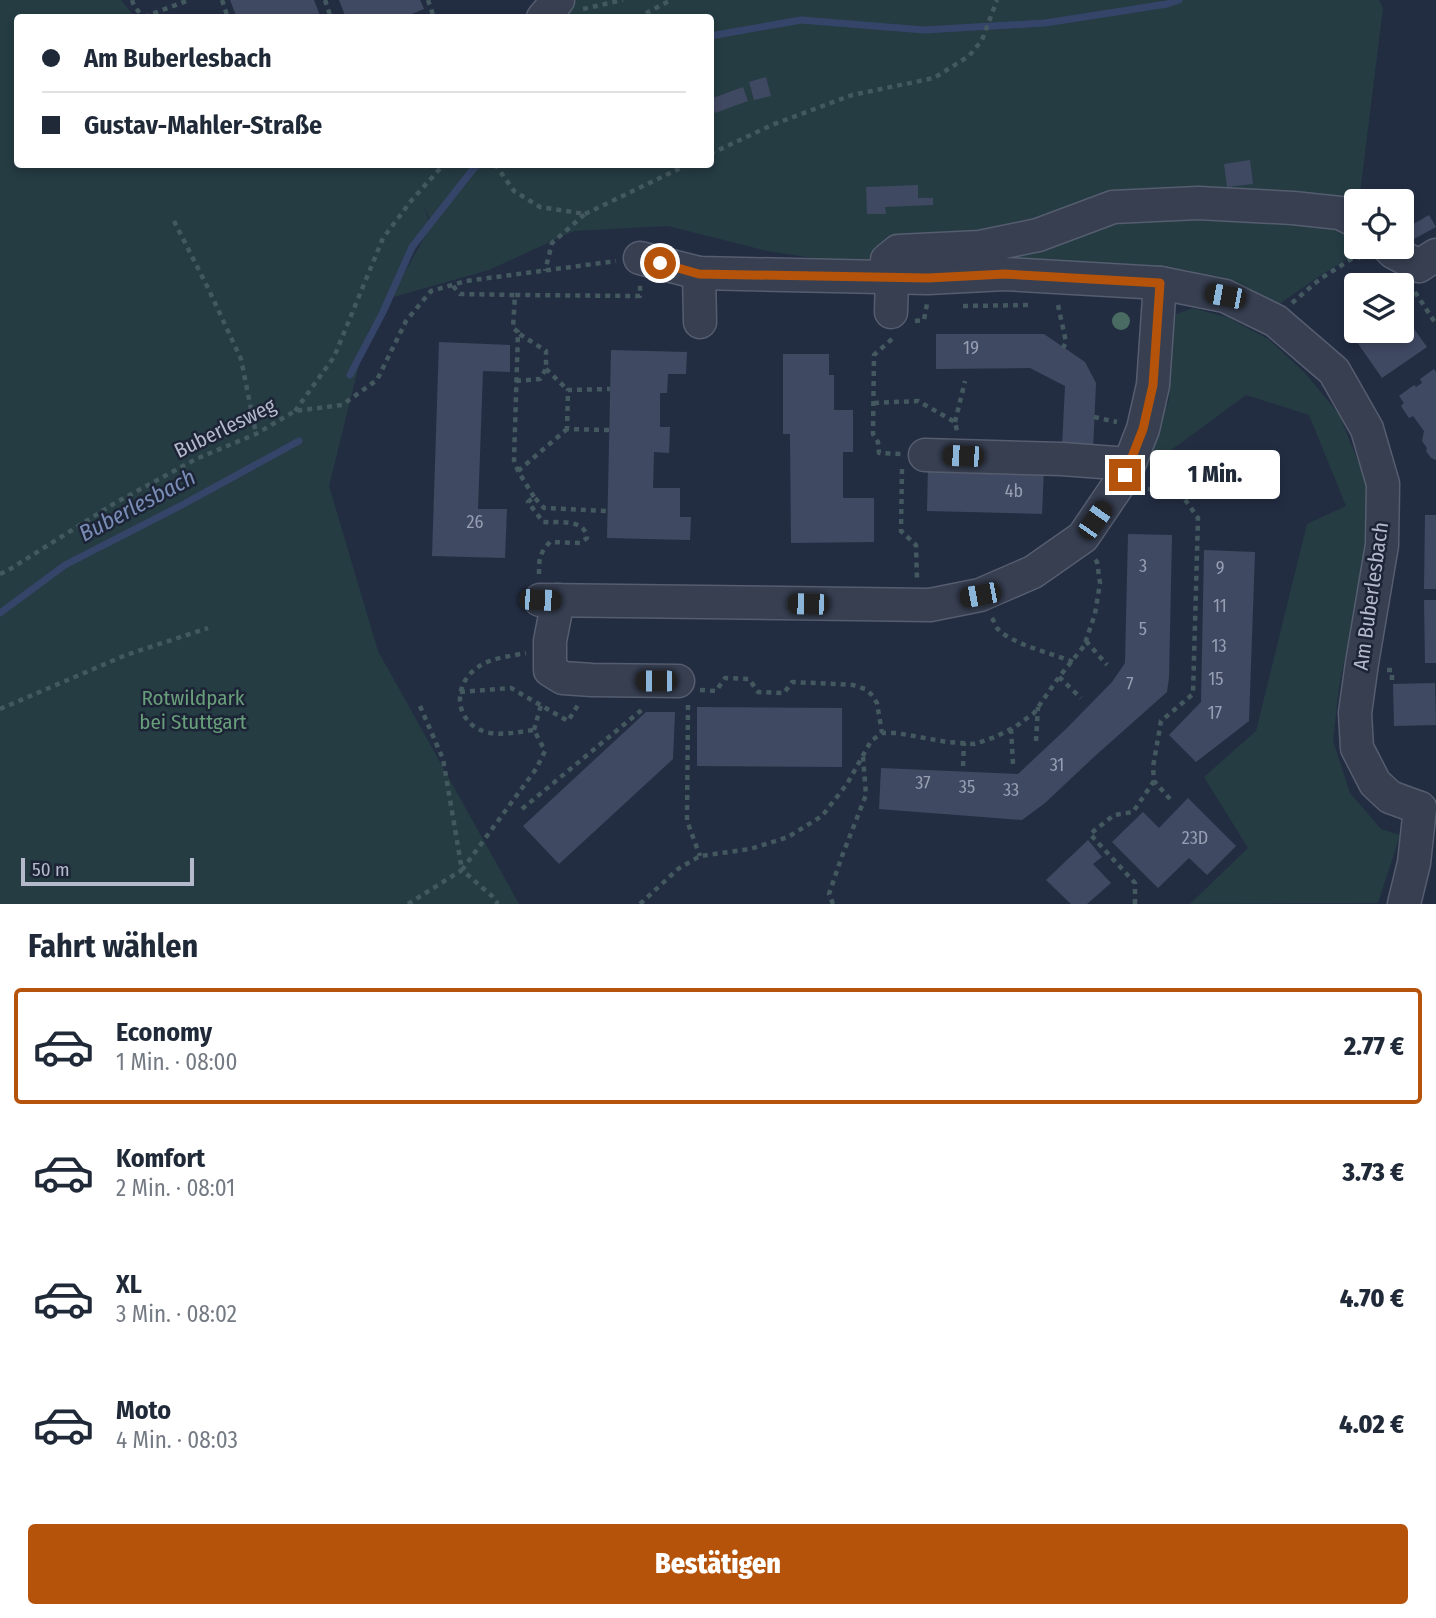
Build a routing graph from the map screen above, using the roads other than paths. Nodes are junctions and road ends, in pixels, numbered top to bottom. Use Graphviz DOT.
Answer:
graph roads {
  1 [pos="1344,215"];
  2 [pos="1436,255"];
  3 [pos="640,258"];
  4 [pos="1400,259"];
  5 [pos="699,274"];
  6 [pos="889,277"];
  7 [pos="1160,283"];
  8 [pos="700,322"];
  9 [pos="898,324"];
  10 [pos="910,459"];
  11 [pos="1129,464"];
  12 [pos="683,685"];
  13 [pos="1428,805"];
  14 [pos="1404,904"];
  1 -- 6 [label="street"];
  2 -- 4 [label="street"];
  3 -- 5 [label="street, Am Buberlesbach"];
  5 -- 6 [label="street, Am Buberlesbach"];
  5 -- 8 [label="street"];
  6 -- 7 [label="street, Am Buberlesbach"];
  6 -- 9 [label="street"];
  7 -- 11 [label="street"];
  7 -- 13 [label="street, Am Buberlesbach"];
  10 -- 11 [label="street"];
  11 -- 12 [label="street"];
  13 -- 14 [label="street"];
}
